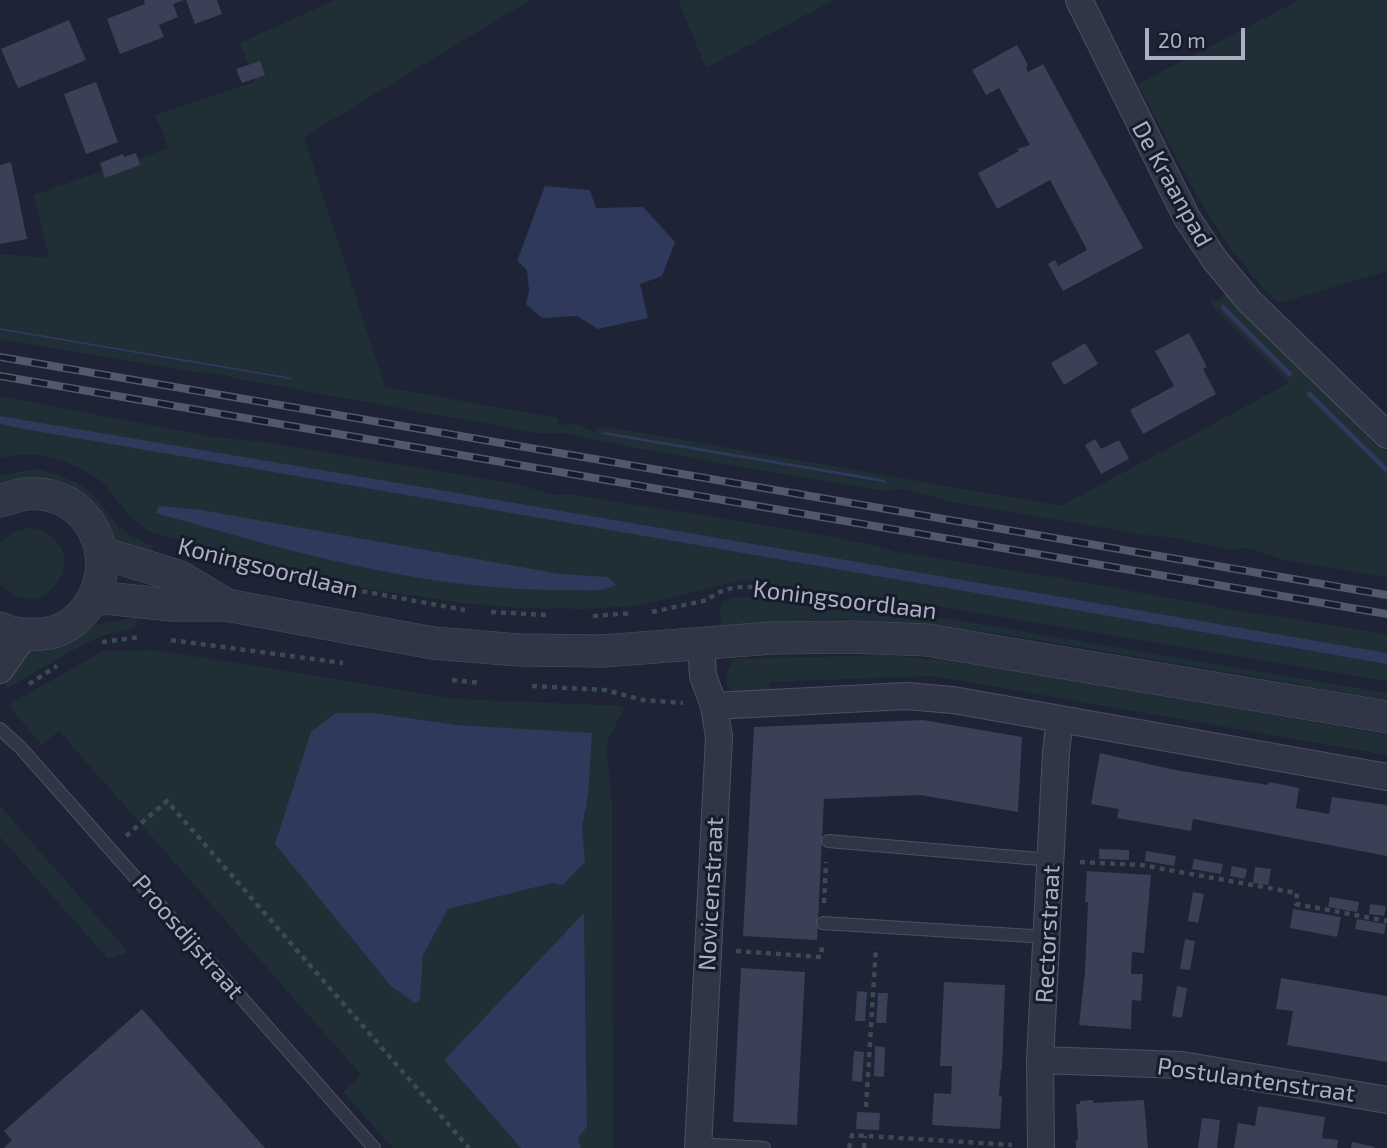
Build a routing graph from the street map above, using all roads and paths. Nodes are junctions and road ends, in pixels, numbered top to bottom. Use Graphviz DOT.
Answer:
graph roads {
  1 [pos="1079,0"];
  2 [pos="1387,435"];
  3 [pos="0,501"];
  4 [pos="201,552"];
  5 [pos="102,553"];
  6 [pos="96,597"];
  7 [pos="844,603"];
  8 [pos="226,605"];
  9 [pos="467,611"];
  10 [pos="479,611"];
  11 [pos="554,615"];
  12 [pos="592,616"];
  13 [pos="12,632"];
  14 [pos="154,638"];
  15 [pos="167,640"];
  16 [pos="701,643"];
  17 [pos="93,646"];
  18 [pos="64,662"];
  19 [pos="354,664"];
  20 [pos="0,670"];
  21 [pos="446,679"];
  22 [pos="486,683"];
  23 [pos="526,685"];
  24 [pos="20,689"];
  25 [pos="714,706"];
  26 [pos="1387,717"];
  27 [pos="1060,719"];
  28 [pos="0,729"];
  29 [pos="1387,776"];
  30 [pos="828,841"];
  31 [pos="111,849"];
  32 [pos="1051,860"];
  33 [pos="1387,921"];
  34 [pos="823,923"];
  35 [pos="878,926"];
  36 [pos="1048,937"];
  37 [pos="707,950"];
  38 [pos="1040,1060"];
  39 [pos="1387,1100"];
  40 [pos="866,1107"];
  41 [pos="865,1136"];
  42 [pos="698,1146"];
  43 [pos="1041,1147"];
  44 [pos="373,1148"];
  45 [pos="469,1148"];
  46 [pos="764,1148"];
  47 [pos="849,1148"];
  48 [pos="864,1148"];
  1 -- 2 [label="street, De Kraanpad"];
  3 -- 5 [label="street"];
  4 -- 9 [label="path, Koningsoordlaan"];
  5 -- 6 [label="street"];
  5 -- 8 [label="street, Koningsoordlaan"];
  6 -- 8 [label="street, Koningsoordlaan"];
  6 -- 13 [label="street"];
  7 -- 12 [label="path, Koningsoordlaan"];
  8 -- 16 [label="street, Koningsoordlaan"];
  10 -- 11 [label="path"];
  13 -- 20 [label="street"];
  14 -- 17 [label="path"];
  15 -- 19 [label="path"];
  16 -- 25 [label="street, Novicenstraat"];
  16 -- 26 [label="street, Koningsoordlaan"];
  18 -- 24 [label="path"];
  21 -- 22 [label="path"];
  23 -- 25 [label="path"];
  25 -- 27 [label="street"];
  25 -- 37 [label="street, Novicenstraat"];
  27 -- 29 [label="street"];
  27 -- 32 [label="street, Rectorstraat"];
  28 -- 31 [label="lane, Proosdijstraat"];
  30 -- 32 [label="lane"];
  30 -- 34 [label="path"];
  31 -- 44 [label="lane, Proosdijstraat"];
  31 -- 45 [label="path"];
  32 -- 33 [label="path"];
  32 -- 36 [label="street, Rectorstraat"];
  34 -- 35 [label="lane"];
  34 -- 37 [label="path"];
  35 -- 36 [label="lane"];
  35 -- 40 [label="path"];
  36 -- 38 [label="street, Rectorstraat"];
  37 -- 42 [label="street, Novicenstraat"];
  38 -- 39 [label="street, Postulantenstraat"];
  38 -- 43 [label="street, Rectorstraat"];
  41 -- 43 [label="path"];
  41 -- 47 [label="path"];
  41 -- 48 [label="path"];
  42 -- 46 [label="lane"];
}
